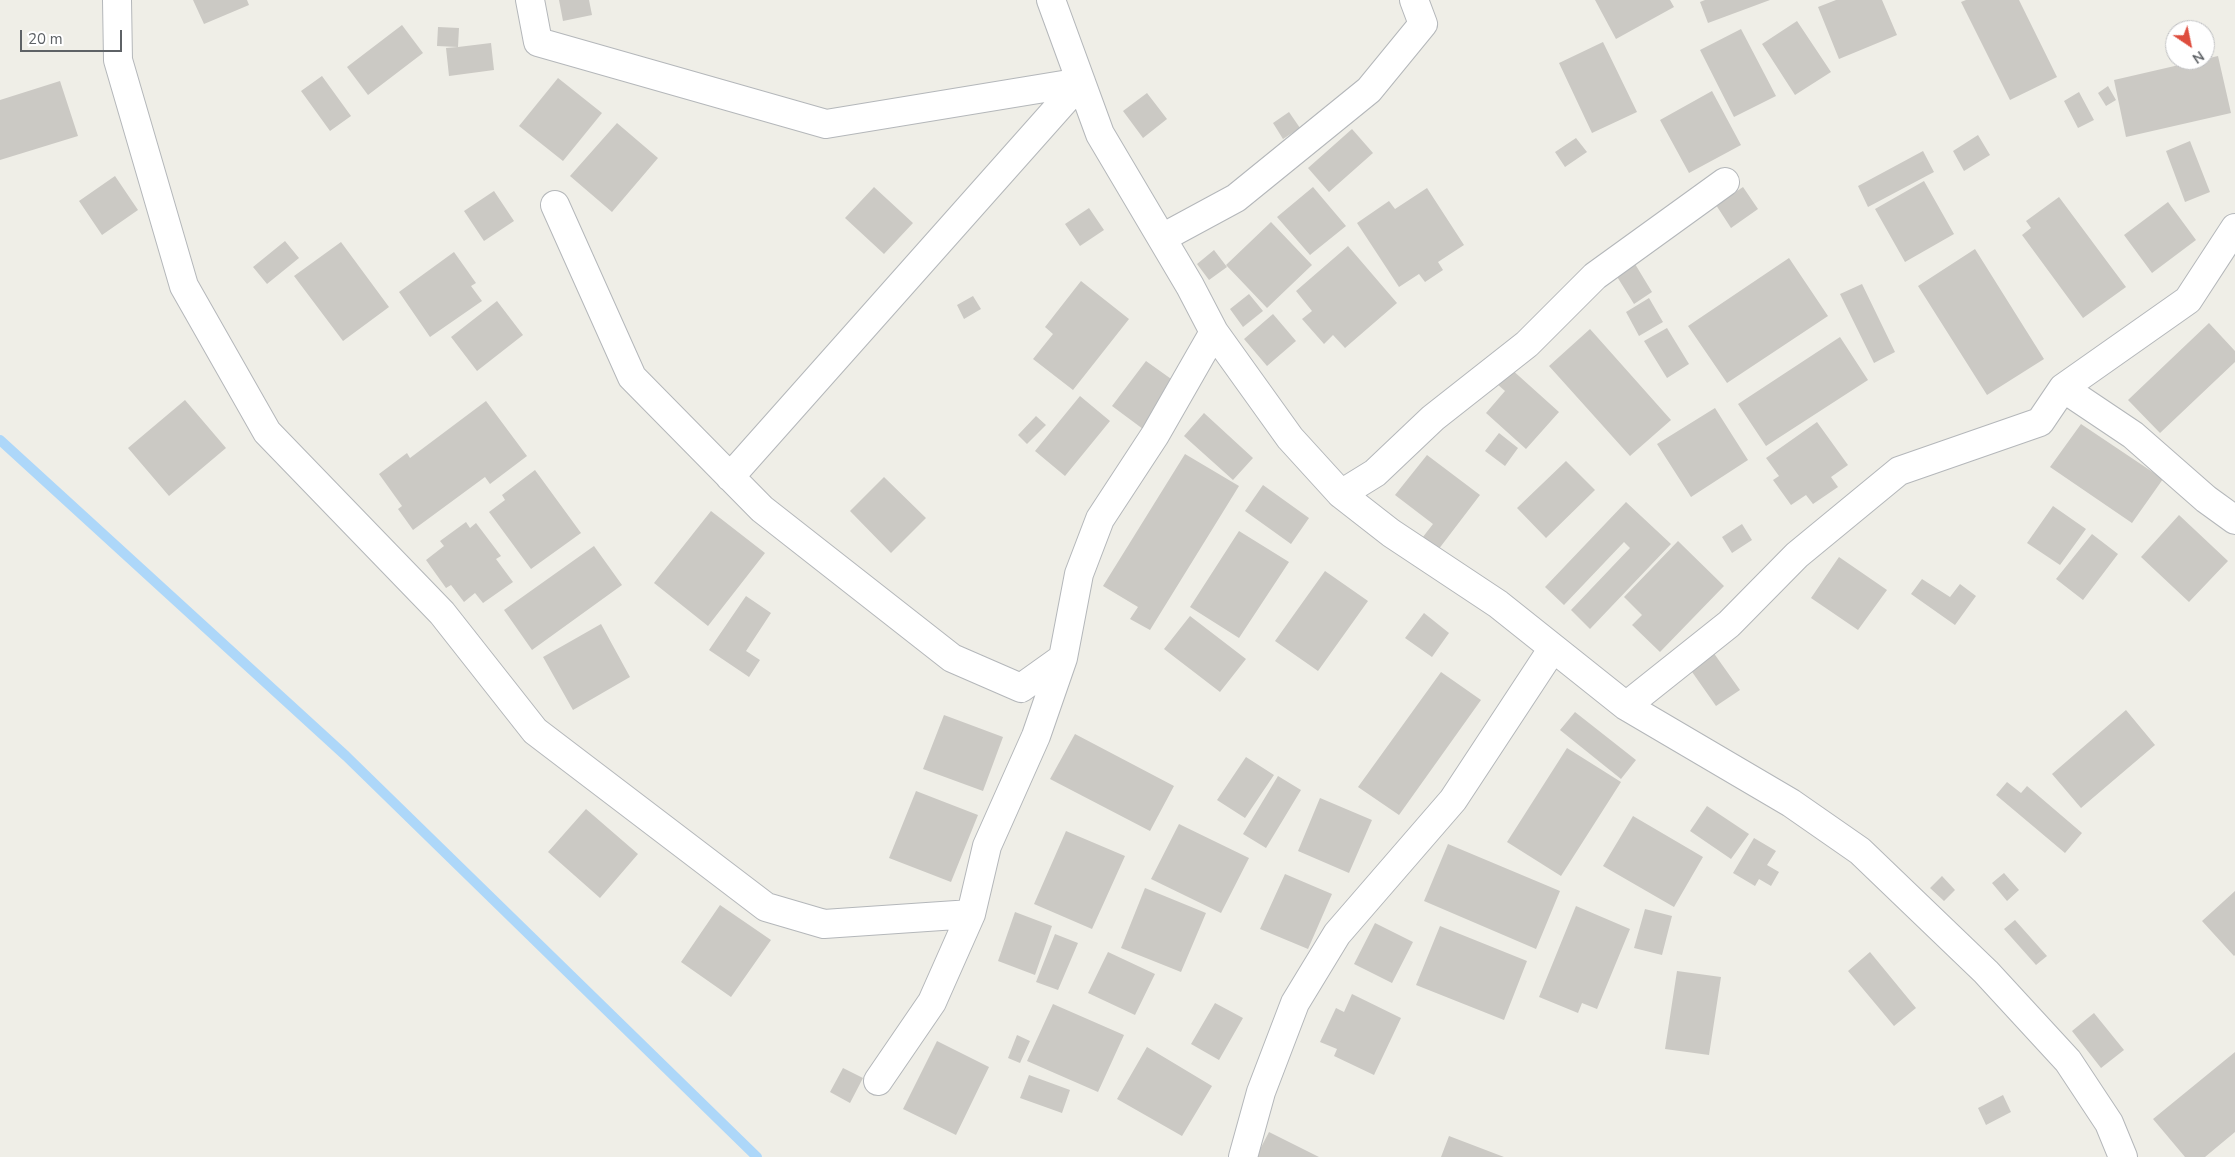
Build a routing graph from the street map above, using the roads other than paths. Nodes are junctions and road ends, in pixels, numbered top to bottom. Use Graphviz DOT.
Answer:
graph roads {
  1 [pos="117,0"];
  2 [pos="530,0"];
  3 [pos="1051,0"];
  4 [pos="1414,0"];
  5 [pos="1081,82"];
  6 [pos="1725,182"];
  7 [pos="555,205"];
  8 [pos="2235,228"];
  9 [pos="1162,238"];
  10 [pos="1214,332"];
  11 [pos="2063,388"];
  12 [pos="730,477"];
  13 [pos="1341,494"];
  14 [pos="2235,520"];
  15 [pos="1554,648"];
  16 [pos="1063,658"];
  17 [pos="1626,706"];
  18 [pos="971,914"];
  19 [pos="878,1081"];
  20 [pos="1243,1157"];
  21 [pos="2123,1157"];
  1 -- 18 [label="street"];
  2 -- 5 [label="street"];
  3 -- 5 [label="street"];
  4 -- 9 [label="street"];
  5 -- 9 [label="street"];
  5 -- 12 [label="street"];
  6 -- 13 [label="street"];
  7 -- 12 [label="street"];
  8 -- 11 [label="street"];
  9 -- 10 [label="street"];
  10 -- 13 [label="street"];
  10 -- 16 [label="street"];
  11 -- 14 [label="street"];
  11 -- 17 [label="street"];
  12 -- 16 [label="street"];
  13 -- 15 [label="street"];
  15 -- 17 [label="street"];
  15 -- 20 [label="street"];
  16 -- 18 [label="street"];
  17 -- 21 [label="street"];
  18 -- 19 [label="street"];
}
